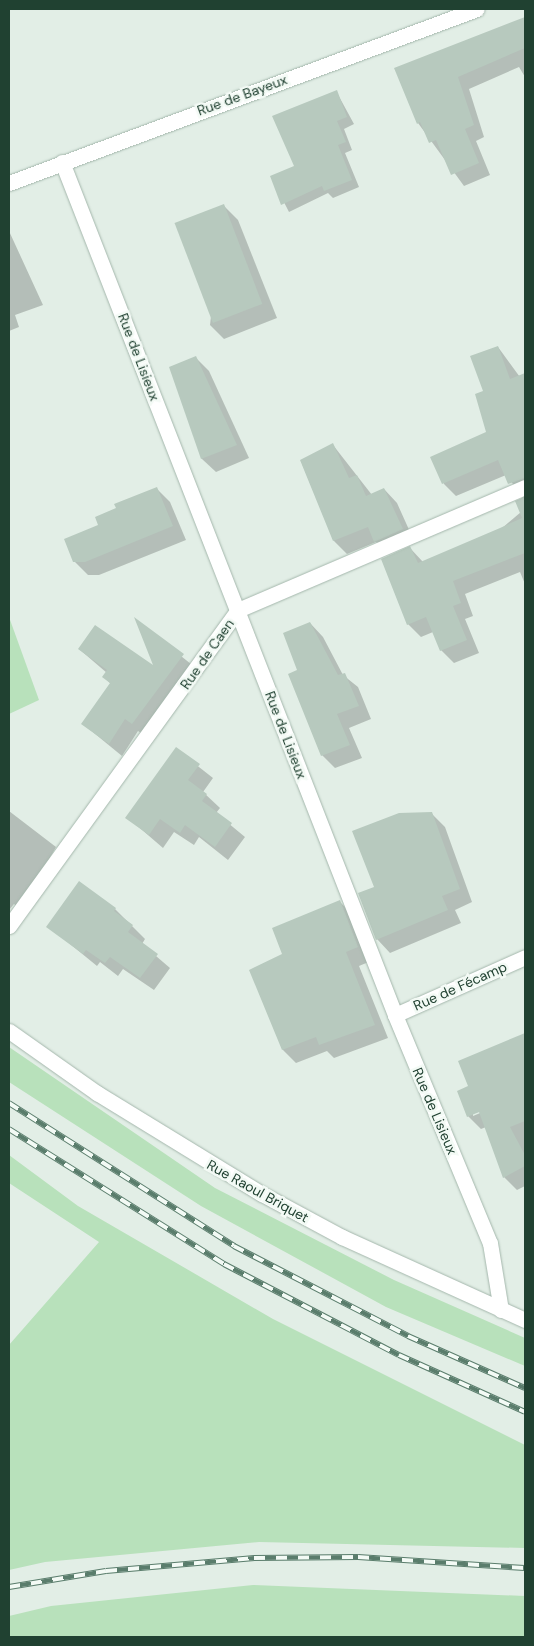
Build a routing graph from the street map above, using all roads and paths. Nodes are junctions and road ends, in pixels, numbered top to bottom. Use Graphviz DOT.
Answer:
graph roads {
  1 [pos="476,9"];
  2 [pos="62,162"];
  3 [pos="9,183"];
  4 [pos="525,487"];
  5 [pos="238,610"];
  6 [pos="9,926"];
  7 [pos="525,957"];
  8 [pos="395,1015"];
  9 [pos="9,1031"];
  10 [pos="501,1310"];
  11 [pos="525,1320"];
  1 -- 2 [label="street, Rue de Bayeux"];
  2 -- 3 [label="street, Rue de Bayeux"];
  2 -- 5 [label="street, Rue de Lisieux"];
  4 -- 5 [label="street, Rue de Caen"];
  5 -- 6 [label="street, Rue de Caen"];
  5 -- 8 [label="street, Rue de Lisieux"];
  7 -- 8 [label="street, Rue de Fécamp"];
  8 -- 10 [label="street, Rue de Lisieux"];
  9 -- 10 [label="street, Rue Raoul Briquet"];
  10 -- 11 [label="street, Rue Raoul Briquet"];
}
